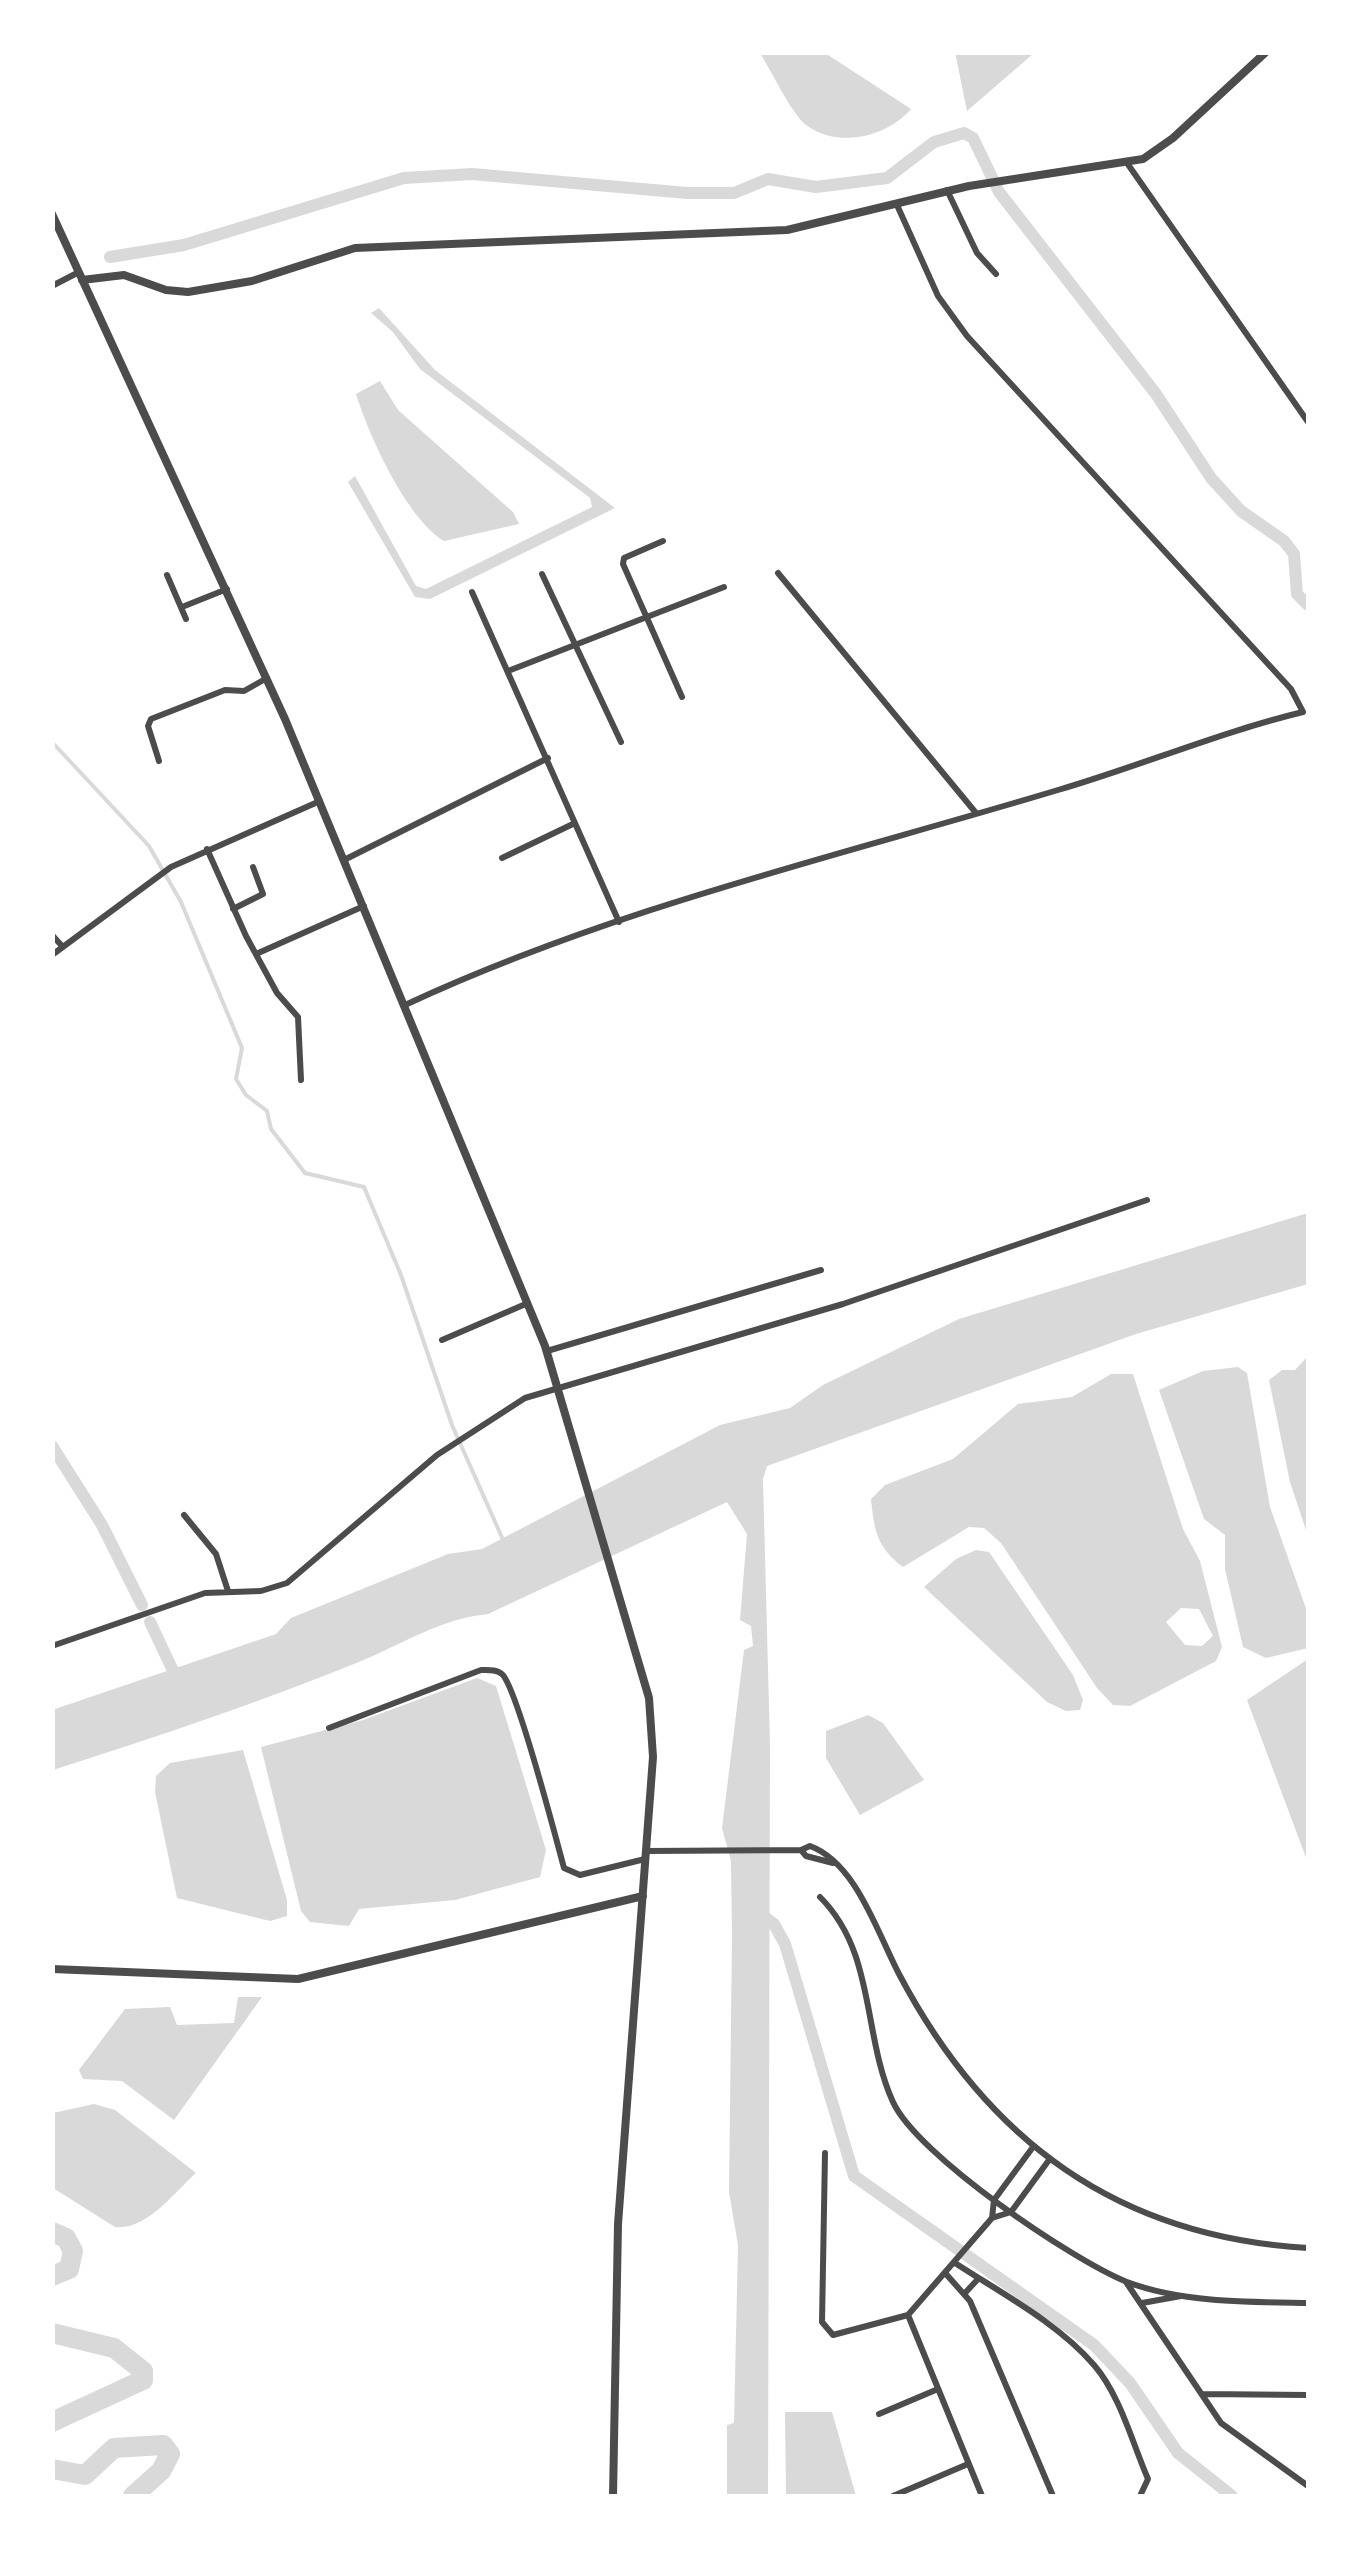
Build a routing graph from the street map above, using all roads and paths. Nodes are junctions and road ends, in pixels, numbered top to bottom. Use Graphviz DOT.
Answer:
graph roads {
  1 [pos="1266,52"];
  2 [pos="1127,163"];
  3 [pos="947,190"];
  4 [pos="897,204"];
  5 [pos="52,214"];
  6 [pos="996,274"];
  7 [pos="81,276"];
  8 [pos="52,286"];
  9 [pos="1308,422"];
  10 [pos="663,541"];
  11 [pos="778,573"];
  12 [pos="542,574"];
  13 [pos="166,575"];
  14 [pos="724,587"];
  15 [pos="228,589"];
  16 [pos="472,592"];
  17 [pos="182,607"];
  18 [pos="646,616"];
  19 [pos="186,619"];
  20 [pos="576,644"];
  21 [pos="508,671"];
  22 [pos="267,678"];
  23 [pos="682,697"];
  24 [pos="620,742"];
  25 [pos="548,758"];
  26 [pos="159,760"];
  27 [pos="320,802"];
  28 [pos="976,813"];
  29 [pos="575,823"];
  30 [pos="207,849"];
  31 [pos="502,858"];
  32 [pos="344,860"];
  33 [pos="253,867"];
  34 [pos="364,906"];
  35 [pos="233,909"];
  36 [pos="619,922"];
  37 [pos="52,935"];
  38 [pos="62,946"];
  39 [pos="52,954"];
  40 [pos="256,954"];
  41 [pos="405,1005"];
  42 [pos="301,1080"];
  43 [pos="1147,1200"];
  44 [pos="821,1270"];
  45 [pos="528,1302"];
  46 [pos="442,1340"];
  47 [pos="548,1351"];
  48 [pos="561,1385"];
  49 [pos="184,1515"];
  50 [pos="228,1591"];
  51 [pos="52,1646"];
  52 [pos="330,1728"];
  53 [pos="646,1855"];
  54 [pos="643,1896"];
  55 [pos="820,1897"];
  56 [pos="52,1970"];
  57 [pos="1033,2146"];
  58 [pos="825,2153"];
  59 [pos="1048,2160"];
  60 [pos="994,2200"];
  61 [pos="1010,2212"];
  62 [pos="992,2218"];
  63 [pos="1308,2248"];
  64 [pos="955,2263"];
  65 [pos="946,2274"];
  66 [pos="978,2278"];
  67 [pos="1126,2281"];
  68 [pos="964,2293"];
  69 [pos="1183,2296"];
  70 [pos="1142,2303"];
  71 [pos="1308,2304"];
  72 [pos="908,2316"];
  73 [pos="938,2390"];
  74 [pos="1201,2394"];
  75 [pos="1308,2395"];
  76 [pos="879,2414"];
  77 [pos="968,2464"];
  78 [pos="1306,2484"];
  79 [pos="613,2496"];
  80 [pos="893,2496"];
  81 [pos="982,2496"];
  82 [pos="1053,2496"];
  83 [pos="1140,2496"];
  1 -- 2 [label="street"];
  2 -- 3 [label="street"];
  2 -- 9 [label="street"];
  3 -- 4 [label="street"];
  3 -- 6 [label="street"];
  4 -- 7 [label="street"];
  4 -- 28 [label="street"];
  5 -- 7 [label="street"];
  7 -- 8 [label="street"];
  7 -- 15 [label="street"];
  10 -- 18 [label="street"];
  11 -- 28 [label="street"];
  12 -- 20 [label="street"];
  13 -- 17 [label="street"];
  14 -- 18 [label="street"];
  15 -- 17 [label="street"];
  15 -- 22 [label="street"];
  16 -- 21 [label="street"];
  17 -- 19 [label="street"];
  18 -- 20 [label="street"];
  18 -- 23 [label="street"];
  20 -- 21 [label="street"];
  20 -- 24 [label="street"];
  21 -- 25 [label="street"];
  22 -- 26 [label="street"];
  22 -- 27 [label="street"];
  25 -- 29 [label="street"];
  25 -- 32 [label="street"];
  27 -- 30 [label="street"];
  27 -- 32 [label="street"];
  28 -- 36 [label="street"];
  29 -- 31 [label="street"];
  29 -- 36 [label="street"];
  30 -- 35 [label="street"];
  30 -- 38 [label="street"];
  32 -- 34 [label="street"];
  33 -- 35 [label="street"];
  34 -- 40 [label="street"];
  34 -- 41 [label="street"];
  35 -- 40 [label="street"];
  36 -- 41 [label="street"];
  37 -- 38 [label="street"];
  38 -- 39 [label="street"];
  40 -- 42 [label="street"];
  41 -- 45 [label="street"];
  43 -- 48 [label="street"];
  44 -- 47 [label="street"];
  45 -- 46 [label="street"];
  45 -- 47 [label="street"];
  47 -- 48 [label="street"];
  48 -- 50 [label="street"];
  48 -- 53 [label="street"];
  49 -- 50 [label="street"];
  50 -- 51 [label="street"];
  52 -- 53 [label="street"];
  53 -- 54 [label="street"];
  53 -- 57 [label="street"];
  54 -- 56 [label="street"];
  54 -- 79 [label="street"];
  55 -- 60 [label="street"];
  57 -- 59 [label="street"];
  57 -- 60 [label="street"];
  58 -- 72 [label="street"];
  59 -- 61 [label="street"];
  59 -- 63 [label="street"];
  60 -- 61 [label="street"];
  60 -- 62 [label="street"];
  61 -- 62 [label="street"];
  61 -- 67 [label="street"];
  62 -- 64 [label="street"];
  64 -- 65 [label="street"];
  64 -- 66 [label="street"];
  65 -- 68 [label="street"];
  65 -- 72 [label="street"];
  66 -- 68 [label="street"];
  66 -- 83 [label="street"];
  67 -- 69 [label="street"];
  67 -- 70 [label="street"];
  68 -- 82 [label="street"];
  69 -- 70 [label="street"];
  69 -- 71 [label="street"];
  70 -- 74 [label="street"];
  72 -- 73 [label="street"];
  73 -- 76 [label="street"];
  73 -- 77 [label="street"];
  74 -- 75 [label="street"];
  74 -- 78 [label="street"];
  77 -- 80 [label="street"];
  77 -- 81 [label="street"];
}
